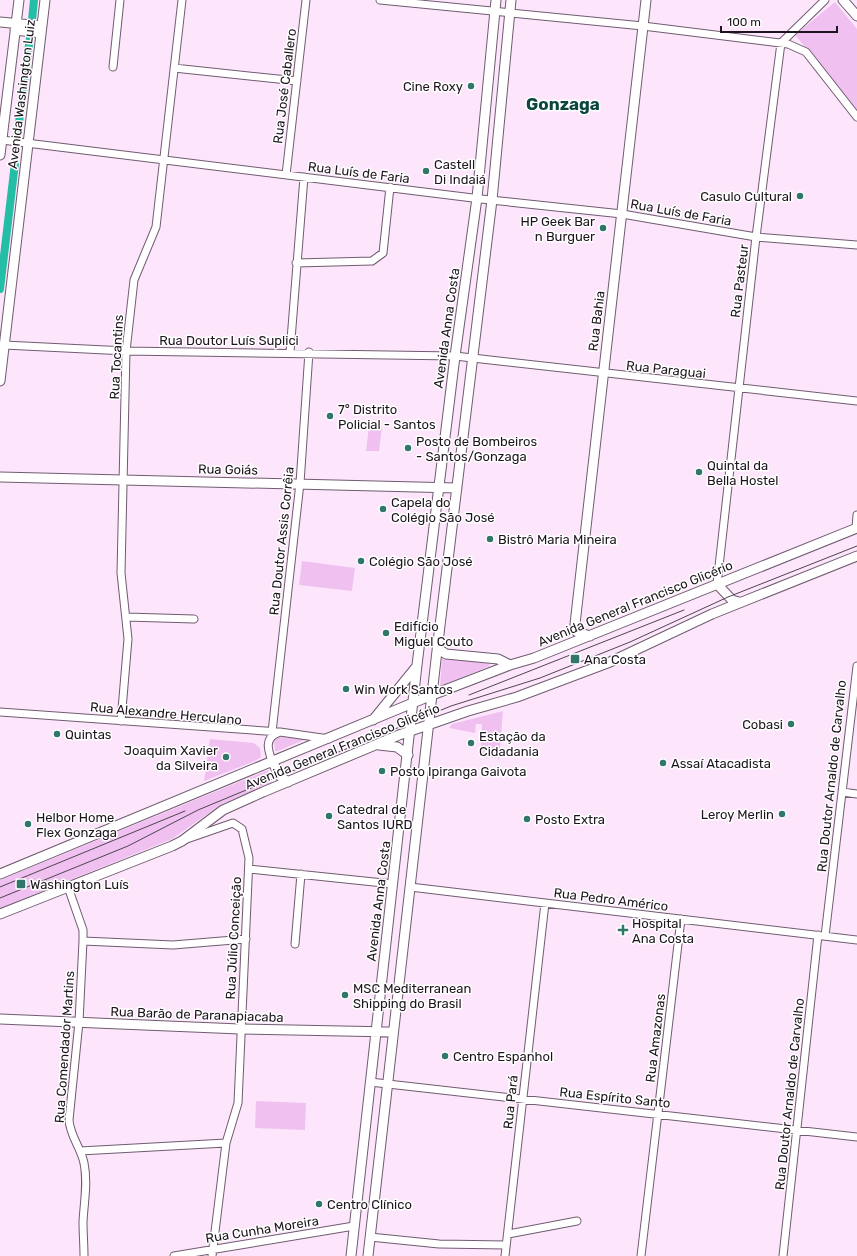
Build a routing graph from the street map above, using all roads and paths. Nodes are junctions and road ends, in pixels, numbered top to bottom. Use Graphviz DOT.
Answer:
graph roads {
  1 [pos="19,0"];
  2 [pos="45,0"];
  3 [pos="120,0"];
  4 [pos="182,0"];
  5 [pos="306,0"];
  6 [pos="380,0"];
  7 [pos="496,0"];
  8 [pos="512,0"];
  9 [pos="646,0"];
  10 [pos="826,0"];
  11 [pos="843,0"];
  12 [pos="495,13"];
  13 [pos="510,14"];
  14 [pos="857,16"];
  15 [pos="0,22"];
  16 [pos="15,26"];
  17 [pos="643,26"];
  18 [pos="42,29"];
  19 [pos="781,43"];
  20 [pos="113,67"];
  21 [pos="174,68"];
  22 [pos="297,81"];
  23 [pos="857,117"];
  24 [pos="2,140"];
  25 [pos="28,143"];
  26 [pos="0,155"];
  27 [pos="163,161"];
  28 [pos="286,175"];
  29 [pos="304,177"];
  30 [pos="390,187"];
  31 [pos="477,198"];
  32 [pos="492,200"];
  33 [pos="622,214"];
  34 [pos="756,237"];
  35 [pos="857,245"];
  36 [pos="296,263"];
  37 [pos="4,345"];
  38 [pos="126,351"];
  39 [pos="290,352"];
  40 [pos="309,352"];
  41 [pos="458,356"];
  42 [pos="472,359"];
  43 [pos="603,374"];
  44 [pos="0,381"];
  45 [pos="738,389"];
  46 [pos="857,401"];
  47 [pos="0,477"];
  48 [pos="123,481"];
  49 [pos="300,484"];
  50 [pos="439,488"];
  51 [pos="457,488"];
  52 [pos="857,515"];
  53 [pos="856,528"];
  54 [pos="857,556"];
  55 [pos="717,584"];
  56 [pos="739,602"];
  57 [pos="126,617"];
  58 [pos="194,619"];
  59 [pos="590,636"];
  60 [pos="438,642"];
  61 [pos="417,665"];
  62 [pos="510,665"];
  63 [pos="857,666"];
  64 [pos="432,695"];
  65 [pos="414,702"];
  66 [pos="0,712"];
  67 [pos="121,721"];
  68 [pos="372,721"];
  69 [pos="429,725"];
  70 [pos="276,732"];
  71 [pos="410,732"];
  72 [pos="330,739"];
  73 [pos="377,745"];
  74 [pos="408,755"];
  75 [pos="272,761"];
  76 [pos="288,782"];
  77 [pos="842,792"];
  78 [pos="857,794"];
  79 [pos="182,841"];
  80 [pos="397,848"];
  81 [pos="249,869"];
  82 [pos="0,874"];
  83 [pos="301,874"];
  84 [pos="394,884"];
  85 [pos="68,887"];
  86 [pos="410,887"];
  87 [pos="545,903"];
  88 [pos="0,914"];
  89 [pos="681,919"];
  90 [pos="822,936"];
  91 [pos="246,940"];
  92 [pos="857,940"];
  93 [pos="83,941"];
  94 [pos="295,944"];
  95 [pos="0,1019"];
  96 [pos="79,1022"];
  97 [pos="240,1029"];
  98 [pos="376,1032"];
  99 [pos="393,1032"];
  100 [pos="370,1082"];
  101 [pos="388,1084"];
  102 [pos="523,1098"];
  103 [pos="658,1113"];
  104 [pos="798,1130"];
  105 [pos="857,1137"];
  106 [pos="226,1143"];
  107 [pos="80,1151"];
  108 [pos="577,1221"];
  109 [pos="354,1226"];
  110 [pos="508,1234"];
  111 [pos="370,1237"];
  112 [pos="506,1245"];
  113 [pos="213,1253"];
  114 [pos="84,1256"];
  115 [pos="174,1256"];
  116 [pos="351,1256"];
  117 [pos="368,1256"];
  118 [pos="505,1256"];
  119 [pos="641,1256"];
  120 [pos="783,1256"];
  1 -- 16 [label="main road, Avenida Washington Luiz"];
  2 -- 18 [label="main road, Avenida Washington Luiz"];
  3 -- 20 [label="street"];
  4 -- 21 [label="street, Rua Tocantins"];
  5 -- 22 [label="street, Rua José Caballero"];
  6 -- 12 [label="street"];
  7 -- 12 [label="main road, Avenida Anna Costa"];
  8 -- 13 [label="main road"];
  9 -- 17 [label="main road, Rua Bahia"];
  10 -- 19 [label="street"];
  11 -- 14 [label="main road"];
  12 -- 13 [label="street"];
  12 -- 31 [label="main road, Avenida Anna Costa"];
  13 -- 17 [label="street"];
  13 -- 32 [label="main road"];
  15 -- 16 [label="main road"];
  16 -- 18 [label="main road"];
  16 -- 24 [label="main road, Avenida Washington Luiz"];
  17 -- 19 [label="street"];
  17 -- 33 [label="main road, Rua Bahia"];
  18 -- 25 [label="main road, Avenida Washington Luiz"];
  19 -- 23 [label="street"];
  19 -- 34 [label="street, Rua Pasteur"];
  21 -- 22 [label="street"];
  21 -- 27 [label="street, Rua Tocantins"];
  22 -- 28 [label="street, Rua José Caballero"];
  24 -- 25 [label="street, Rua Luís de Faria"];
  24 -- 26 [label="main road, Avenida Washington Luiz"];
  25 -- 27 [label="street, Rua Luís de Faria"];
  25 -- 37 [label="main road, Avenida Washington Luiz"];
  27 -- 28 [label="street, Rua Luís de Faria"];
  27 -- 38 [label="street, Rua Tocantins"];
  28 -- 29 [label="street, Rua Luís de Faria"];
  29 -- 30 [label="street, Rua Luís de Faria"];
  29 -- 36 [label="street"];
  30 -- 31 [label="street, Rua Luís de Faria"];
  30 -- 36 [label="street"];
  31 -- 32 [label="street, Rua Luís de Faria"];
  31 -- 41 [label="main road, Avenida Anna Costa"];
  32 -- 33 [label="street, Rua Luís de Faria"];
  32 -- 42 [label="main road"];
  33 -- 34 [label="street, Rua Luís de Faria"];
  33 -- 43 [label="main road, Rua Bahia"];
  34 -- 35 [label="street, Rua Luís de Faria"];
  34 -- 45 [label="street, Rua Pasteur"];
  36 -- 39 [label="street"];
  37 -- 38 [label="street, Rua Doutor Luís Suplici"];
  37 -- 44 [label="main road, Avenida Washington Luiz"];
  38 -- 39 [label="street, Rua Doutor Luís Suplici"];
  38 -- 48 [label="street, Rua Tocantins"];
  39 -- 40 [label="street, Rua Doutor Luís Suplici"];
  40 -- 41 [label="street, Rua Doutor Luís Suplici"];
  40 -- 49 [label="street, Rua Doutor Assis Corrêia"];
  41 -- 42 [label="street, Rua Doutor Luís Suplici"];
  41 -- 50 [label="main road, Avenida Anna Costa"];
  42 -- 43 [label="street, Rua Paraguai"];
  42 -- 51 [label="main road"];
  43 -- 45 [label="street, Rua Paraguai"];
  43 -- 59 [label="main road, Rua Bahia"];
  45 -- 46 [label="street, Rua Paraguai"];
  45 -- 55 [label="street, Rua Pasteur"];
  47 -- 48 [label="main road, Rua Goiás"];
  48 -- 49 [label="main road, Rua Goiás"];
  48 -- 57 [label="street, Rua Tocantins"];
  49 -- 50 [label="main road, Rua Goiás"];
  49 -- 70 [label="street, Rua Doutor Assis Corrêia"];
  50 -- 51 [label="main road, Rua Goiás"];
  50 -- 61 [label="main road, Avenida Anna Costa"];
  51 -- 60 [label="main road"];
  52 -- 53 [label="street"];
  53 -- 55 [label="main road, Avenida General Francisco Glicério"];
  54 -- 56 [label="main road, Avenida General Francisco Glicério"];
  55 -- 56 [label="main road"];
  55 -- 59 [label="main road, Avenida General Francisco Glicério"];
  56 -- 69 [label="main road, Avenida General Francisco Glicério"];
  57 -- 58 [label="street"];
  57 -- 67 [label="street, Rua Tocantins"];
  59 -- 62 [label="main road, Avenida General Francisco Glicério"];
  60 -- 62 [label="main road"];
  60 -- 64 [label="main road"];
  61 -- 65 [label="main road, Avenida Anna Costa"];
  61 -- 68 [label="main road"];
  62 -- 64 [label="main road, Avenida General Francisco Glicério"];
  63 -- 77 [label="street, Rua Doutor Arnaldo de Carvalho"];
  64 -- 65 [label="main road, Avenida General Francisco Glicério"];
  64 -- 69 [label="main road"];
  65 -- 68 [label="main road, Avenida General Francisco Glicério"];
  65 -- 71 [label="main road, Avenida Anna Costa"];
  66 -- 67 [label="street, Rua Alexandre Herculano"];
  67 -- 70 [label="street, Rua Alexandre Herculano"];
  68 -- 72 [label="main road, Avenida General Francisco Glicério"];
  69 -- 71 [label="main road, Avenida General Francisco Glicério"];
  69 -- 86 [label="main road"];
  70 -- 72 [label="street, Rua Alexandre Herculano"];
  70 -- 75 [label="street"];
  71 -- 73 [label="main road, Avenida General Francisco Glicério"];
  71 -- 74 [label="main road, Avenida Anna Costa"];
  72 -- 75 [label="main road, Avenida General Francisco Glicério"];
  73 -- 74 [label="main road"];
  73 -- 76 [label="main road, Avenida General Francisco Glicério"];
  74 -- 80 [label="main road, Avenida Anna Costa"];
  75 -- 76 [label="main road"];
  75 -- 82 [label="main road, Avenida General Francisco Glicério"];
  76 -- 79 [label="main road, Avenida General Francisco Glicério"];
  77 -- 78 [label="street"];
  77 -- 90 [label="street, Rua Doutor Arnaldo de Carvalho"];
  79 -- 81 [label="street, Rua Júlio Conceição"];
  79 -- 85 [label="main road, Avenida General Francisco Glicério"];
  80 -- 84 [label="main road, Avenida Anna Costa"];
  80 -- 86 [label="main road"];
  81 -- 83 [label="street"];
  81 -- 91 [label="street, Rua Júlio Conceição"];
  83 -- 84 [label="street"];
  83 -- 94 [label="street"];
  84 -- 98 [label="main road, Avenida Anna Costa"];
  85 -- 88 [label="main road, Avenida General Francisco Glicério"];
  85 -- 93 [label="street, Rua Comendador Martins"];
  86 -- 87 [label="street, Rua Pedro Américo"];
  86 -- 99 [label="main road"];
  87 -- 89 [label="street, Rua Pedro Américo"];
  87 -- 102 [label="street, Rua Pará"];
  89 -- 90 [label="street, Rua Pedro Américo"];
  89 -- 103 [label="street, Rua Amazonas"];
  90 -- 92 [label="street, Rua Pedro Américo"];
  90 -- 104 [label="street, Rua Doutor Arnaldo de Carvalho"];
  91 -- 93 [label="street"];
  91 -- 97 [label="street, Rua Júlio Conceição"];
  93 -- 96 [label="street, Rua Comendador Martins"];
  95 -- 96 [label="main road, Rua Barão de Paranapiacaba"];
  96 -- 97 [label="main road, Rua Barão de Paranapiacaba"];
  96 -- 107 [label="street, Rua Comendador Martins"];
  97 -- 98 [label="main road, Rua Barão de Paranapiacaba"];
  97 -- 106 [label="street, Rua Júlio Conceição"];
  98 -- 99 [label="main road, Rua Barão de Paranapiacaba"];
  98 -- 100 [label="main road, Avenida Anna Costa"];
  99 -- 101 [label="main road"];
  100 -- 101 [label="street, Rua Espírito Santo"];
  100 -- 109 [label="main road, Avenida Anna Costa"];
  101 -- 102 [label="street, Rua Espírito Santo"];
  101 -- 111 [label="main road"];
  102 -- 103 [label="street, Rua Espírito Santo"];
  102 -- 110 [label="street, Rua Pará"];
  103 -- 104 [label="street, Rua Espírito Santo"];
  103 -- 119 [label="street, Rua Amazonas"];
  104 -- 105 [label="street, Rua Espírito Santo"];
  104 -- 120 [label="street, Rua Doutor Arnaldo de Carvalho"];
  106 -- 107 [label="street"];
  106 -- 113 [label="street, Rua Júlio Conceição"];
  107 -- 114 [label="street, Rua Comendador Martins"];
  108 -- 110 [label="street"];
  109 -- 113 [label="street, Rua Cunha Moreira"];
  109 -- 116 [label="main road, Avenida Anna Costa"];
  110 -- 112 [label="street, Rua Pará"];
  111 -- 112 [label="street"];
  111 -- 117 [label="main road"];
  112 -- 118 [label="street, Rua Pará"];
  113 -- 115 [label="street, Rua Cunha Moreira"];
}
